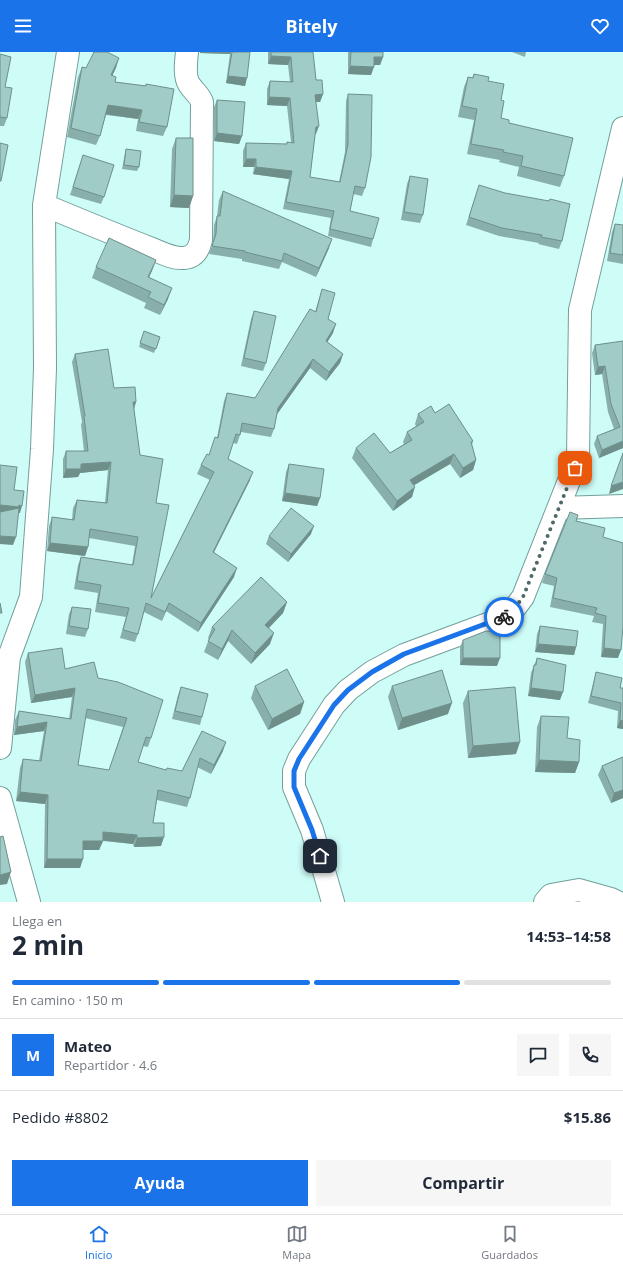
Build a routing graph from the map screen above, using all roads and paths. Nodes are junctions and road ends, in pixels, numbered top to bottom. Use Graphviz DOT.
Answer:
graph roads {
  1 [pos="68,52"];
  2 [pos="187,52"];
  3 [pos="622,136"];
  4 [pos="44,205"];
  5 [pos="623,506"];
  6 [pos="559,508"];
  7 [pos="3,688"];
  8 [pos="0,748"];
  9 [pos="0,798"];
  10 [pos="29,902"];
  11 [pos="333,902"];
  12 [pos="546,902"];
  13 [pos="617,902"];
  1 -- 4 [label="street"];
  2 -- 4 [label="street"];
  3 -- 6 [label="street"];
  4 -- 7 [label="street"];
  5 -- 6 [label="street"];
  6 -- 11 [label="street"];
  7 -- 8 [label="street"];
  9 -- 10 [label="street"];
  12 -- 13 [label="street"];
}
